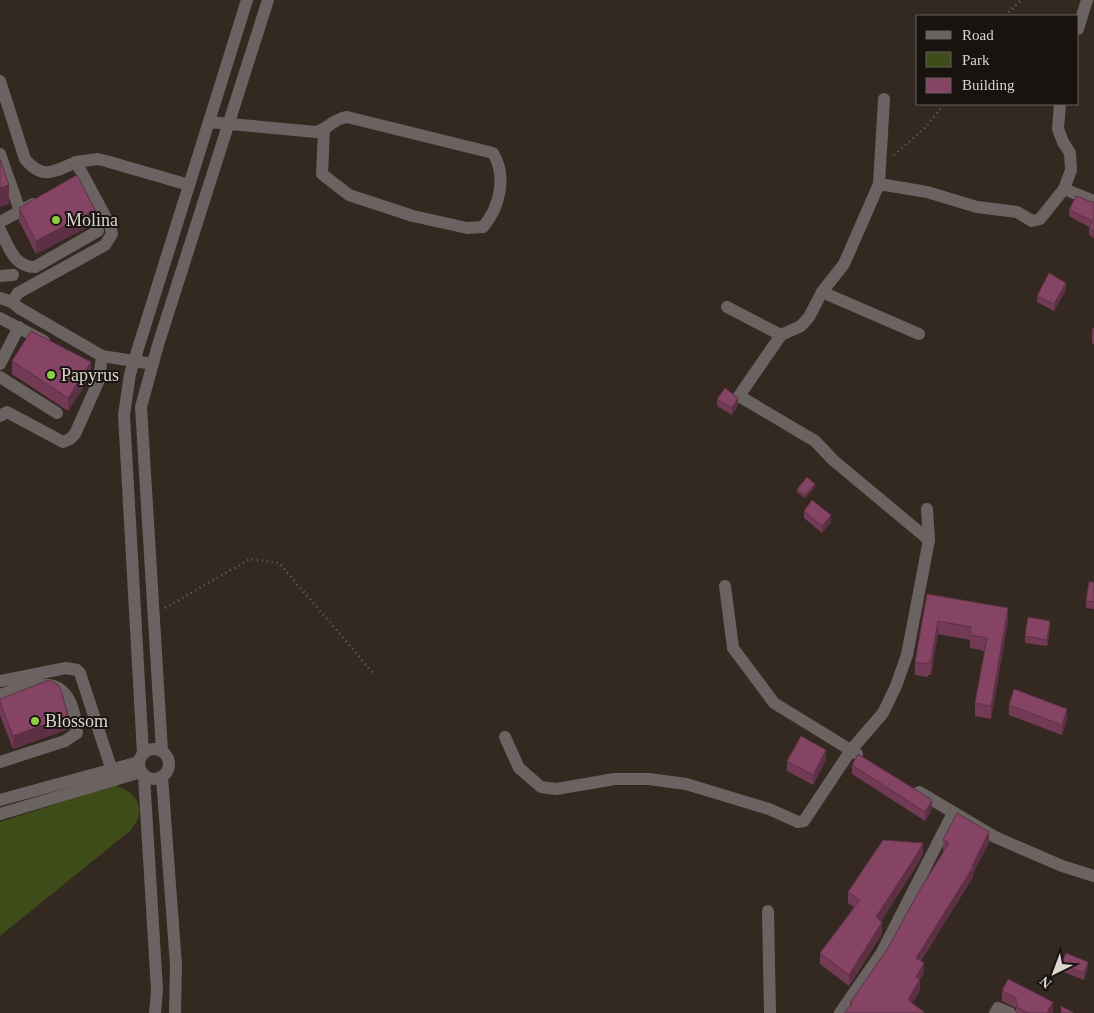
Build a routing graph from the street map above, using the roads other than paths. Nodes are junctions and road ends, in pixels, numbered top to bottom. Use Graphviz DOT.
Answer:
graph roads {
  1 [pos="247,0"];
  2 [pos="268,0"];
  3 [pos="1086,0"];
  4 [pos="1079,25"];
  5 [pos="0,81"];
  6 [pos="884,99"];
  7 [pos="1060,105"];
  8 [pos="209,122"];
  9 [pos="229,125"];
  10 [pos="324,130"];
  11 [pos="0,154"];
  12 [pos="76,162"];
  13 [pos="189,184"];
  14 [pos="879,184"];
  15 [pos="1064,189"];
  16 [pos="43,198"];
  17 [pos="1094,201"];
  18 [pos="20,211"];
  19 [pos="0,222"];
  20 [pos="0,230"];
  21 [pos="98,231"];
  22 [pos="13,275"];
  23 [pos="0,276"];
  24 [pos="822,292"];
  25 [pos="0,298"];
  26 [pos="12,302"];
  27 [pos="727,307"];
  28 [pos="0,318"];
  29 [pos="19,326"];
  30 [pos="781,334"];
  31 [pos="919,334"];
  32 [pos="53,346"];
  33 [pos="102,356"];
  34 [pos="134,361"];
  35 [pos="0,364"];
  36 [pos="153,364"];
  37 [pos="0,377"];
  38 [pos="58,413"];
  39 [pos="0,416"];
  40 [pos="927,509"];
  41 [pos="929,540"];
  42 [pos="725,586"];
  43 [pos="0,681"];
  44 [pos="0,695"];
  45 [pos="505,737"];
  46 [pos="851,750"];
  47 [pos="162,751"];
  48 [pos="0,761"];
  49 [pos="868,761"];
  50 [pos="142,766"];
  51 [pos="113,775"];
  52 [pos="162,777"];
  53 [pos="908,786"];
  54 [pos="0,800"];
  55 [pos="953,813"];
  56 [pos="0,814"];
  57 [pos="1094,876"];
  58 [pos="768,911"];
  59 [pos="155,1013"];
  60 [pos="175,1013"];
  61 [pos="770,1013"];
  62 [pos="840,1013"];
  63 [pos="995,1013"];
  64 [pos="1010,1013"];
  1 -- 8 [label="street"];
  2 -- 9 [label="street"];
  3 -- 4 [label="street"];
  5 -- 12 [label="street"];
  6 -- 14 [label="street"];
  7 -- 15 [label="street"];
  8 -- 9 [label="street"];
  8 -- 13 [label="street"];
  9 -- 10 [label="street"];
  9 -- 36 [label="street"];
  10 -- 10 [label="street"];
  11 -- 18 [label="street"];
  12 -- 13 [label="street"];
  12 -- 26 [label="street"];
  13 -- 34 [label="street"];
  14 -- 15 [label="street"];
  14 -- 24 [label="street"];
  15 -- 17 [label="street"];
  16 -- 18 [label="street"];
  18 -- 19 [label="street"];
  20 -- 21 [label="street"];
  22 -- 23 [label="street"];
  24 -- 30 [label="street"];
  24 -- 31 [label="street"];
  25 -- 26 [label="street"];
  26 -- 33 [label="street"];
  27 -- 30 [label="street"];
  28 -- 29 [label="street"];
  29 -- 32 [label="street"];
  29 -- 35 [label="street"];
  30 -- 41 [label="street"];
  33 -- 34 [label="street"];
  33 -- 39 [label="street"];
  34 -- 36 [label="street"];
  34 -- 50 [label="street"];
  36 -- 47 [label="street"];
  37 -- 38 [label="street"];
  40 -- 41 [label="street"];
  41 -- 46 [label="street"];
  42 -- 46 [label="street"];
  43 -- 51 [label="street"];
  44 -- 48 [label="street"];
  45 -- 46 [label="street"];
  46 -- 49 [label="street"];
  47 -- 50 [label="street"];
  47 -- 52 [label="street"];
  50 -- 51 [label="street"];
  50 -- 52 [label="street"];
  50 -- 59 [label="street"];
  51 -- 54 [label="street"];
  51 -- 56 [label="street"];
  52 -- 60 [label="street"];
  53 -- 55 [label="street"];
  55 -- 57 [label="street"];
  55 -- 62 [label="street"];
  58 -- 61 [label="street"];
  63 -- 64 [label="street"];
}
